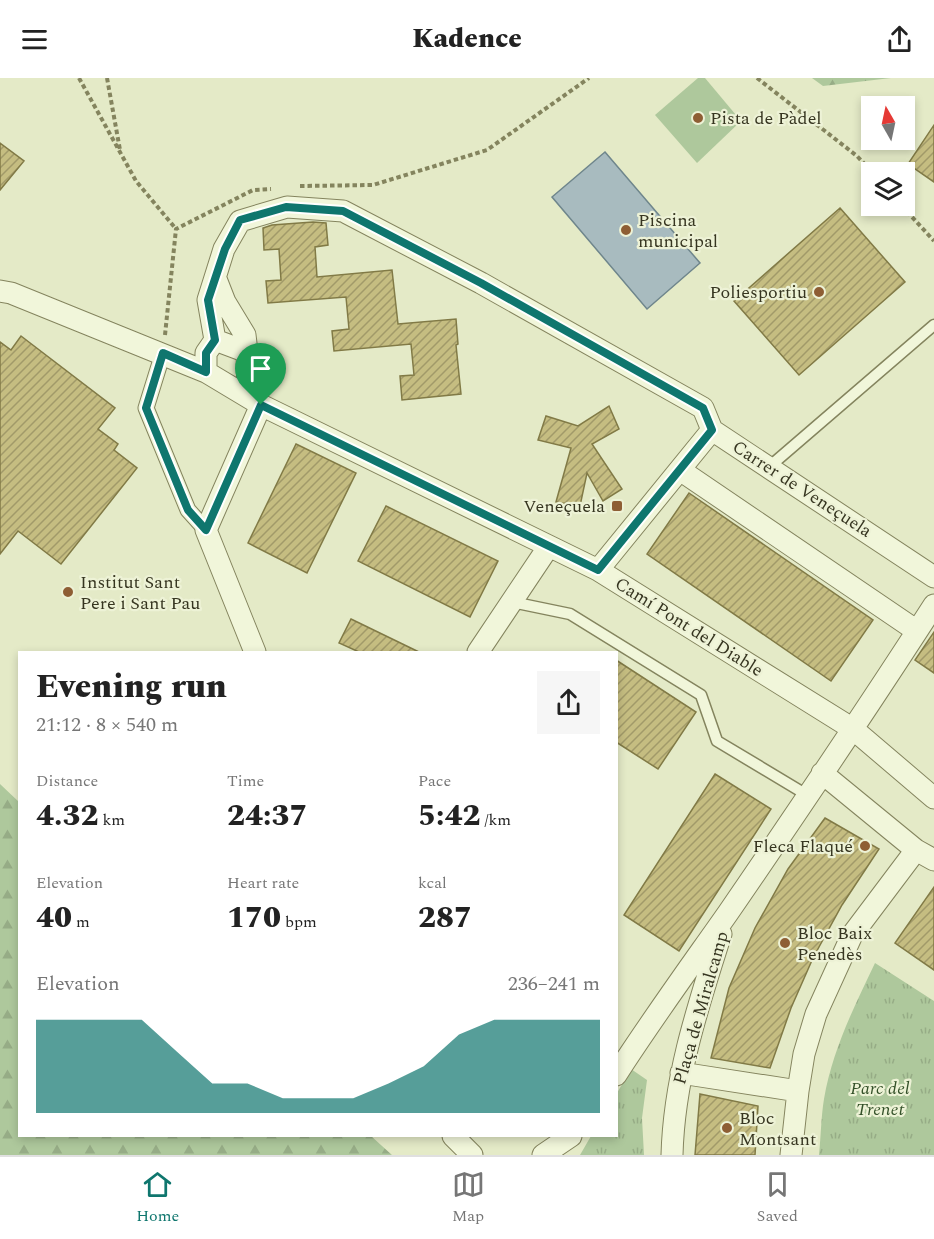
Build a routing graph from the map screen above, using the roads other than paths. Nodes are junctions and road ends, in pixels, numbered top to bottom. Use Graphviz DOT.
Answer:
graph roads {
  1 [pos="216,279"];
  2 [pos="0,291"];
  3 [pos="934,325"];
  4 [pos="215,340"];
  5 [pos="247,352"];
  6 [pos="163,353"];
  7 [pos="206,372"];
  8 [pos="254,401"];
  9 [pos="712,430"];
  10 [pos="769,467"];
  11 [pos="680,470"];
  12 [pos="206,530"];
  13 [pos="549,546"];
  14 [pos="598,570"];
  15 [pos="934,577"];
  16 [pos="512,602"];
  17 [pos="934,605"];
  18 [pos="917,631"];
  19 [pos="255,651"];
  20 [pos="479,651"];
  21 [pos="854,729"];
  22 [pos="822,773"];
  23 [pos="807,795"];
  24 [pos="934,798"];
  25 [pos="925,855"];
  26 [pos="727,913"];
  27 [pos="618,1072"];
  28 [pos="681,1073"];
  29 [pos="798,1091"];
  30 [pos="451,1137"];
  31 [pos="452,1137"];
  32 [pos="570,1137"];
  33 [pos="578,1137"];
  34 [pos="456,1155"];
  35 [pos="472,1155"];
  36 [pos="543,1155"];
  37 [pos="567,1155"];
  38 [pos="672,1155"];
  39 [pos="791,1155"];
  1 -- 4 [label="street"];
  1 -- 5 [label="street"];
  1 -- 9 [label="street"];
  2 -- 6 [label="street, Camí Pont del Diable"];
  3 -- 10 [label="lane"];
  4 -- 5 [label="street"];
  4 -- 7 [label="street"];
  5 -- 8 [label="street"];
  6 -- 7 [label="street, Camí Pont del Diable"];
  6 -- 12 [label="street"];
  7 -- 8 [label="street, Camí Pont del Diable"];
  8 -- 12 [label="street"];
  8 -- 13 [label="street, Camí Pont del Diable"];
  9 -- 10 [label="street, Carrer de Veneçuela"];
  9 -- 11 [label="street, Carrer de Veneçuela"];
  10 -- 15 [label="street, Carrer de Veneçuela"];
  11 -- 14 [label="street, Carrer de Veneçuela"];
  11 -- 18 [label="street"];
  12 -- 19 [label="street"];
  13 -- 14 [label="street, Camí Pont del Diable"];
  13 -- 16 [label="street"];
  14 -- 21 [label="street, Camí Pont del Diable"];
  16 -- 20 [label="street"];
  16 -- 23 [label="lane"];
  17 -- 18 [label="street"];
  18 -- 21 [label="street"];
  21 -- 22 [label="street"];
  21 -- 24 [label="street, Camí Pont del Diable"];
  22 -- 23 [label="street"];
  22 -- 25 [label="street"];
  23 -- 26 [label="street"];
  25 -- 29 [label="street"];
  26 -- 27 [label="street, Plaça de Miralcamp"];
  26 -- 28 [label="street, Plaça de Miralcamp"];
  28 -- 29 [label="street"];
  28 -- 38 [label="street, Plaça de Miralcamp"];
  29 -- 39 [label="street"];
  30 -- 34 [label="street"];
  31 -- 35 [label="street"];
  32 -- 36 [label="street"];
  33 -- 37 [label="street"];
}
